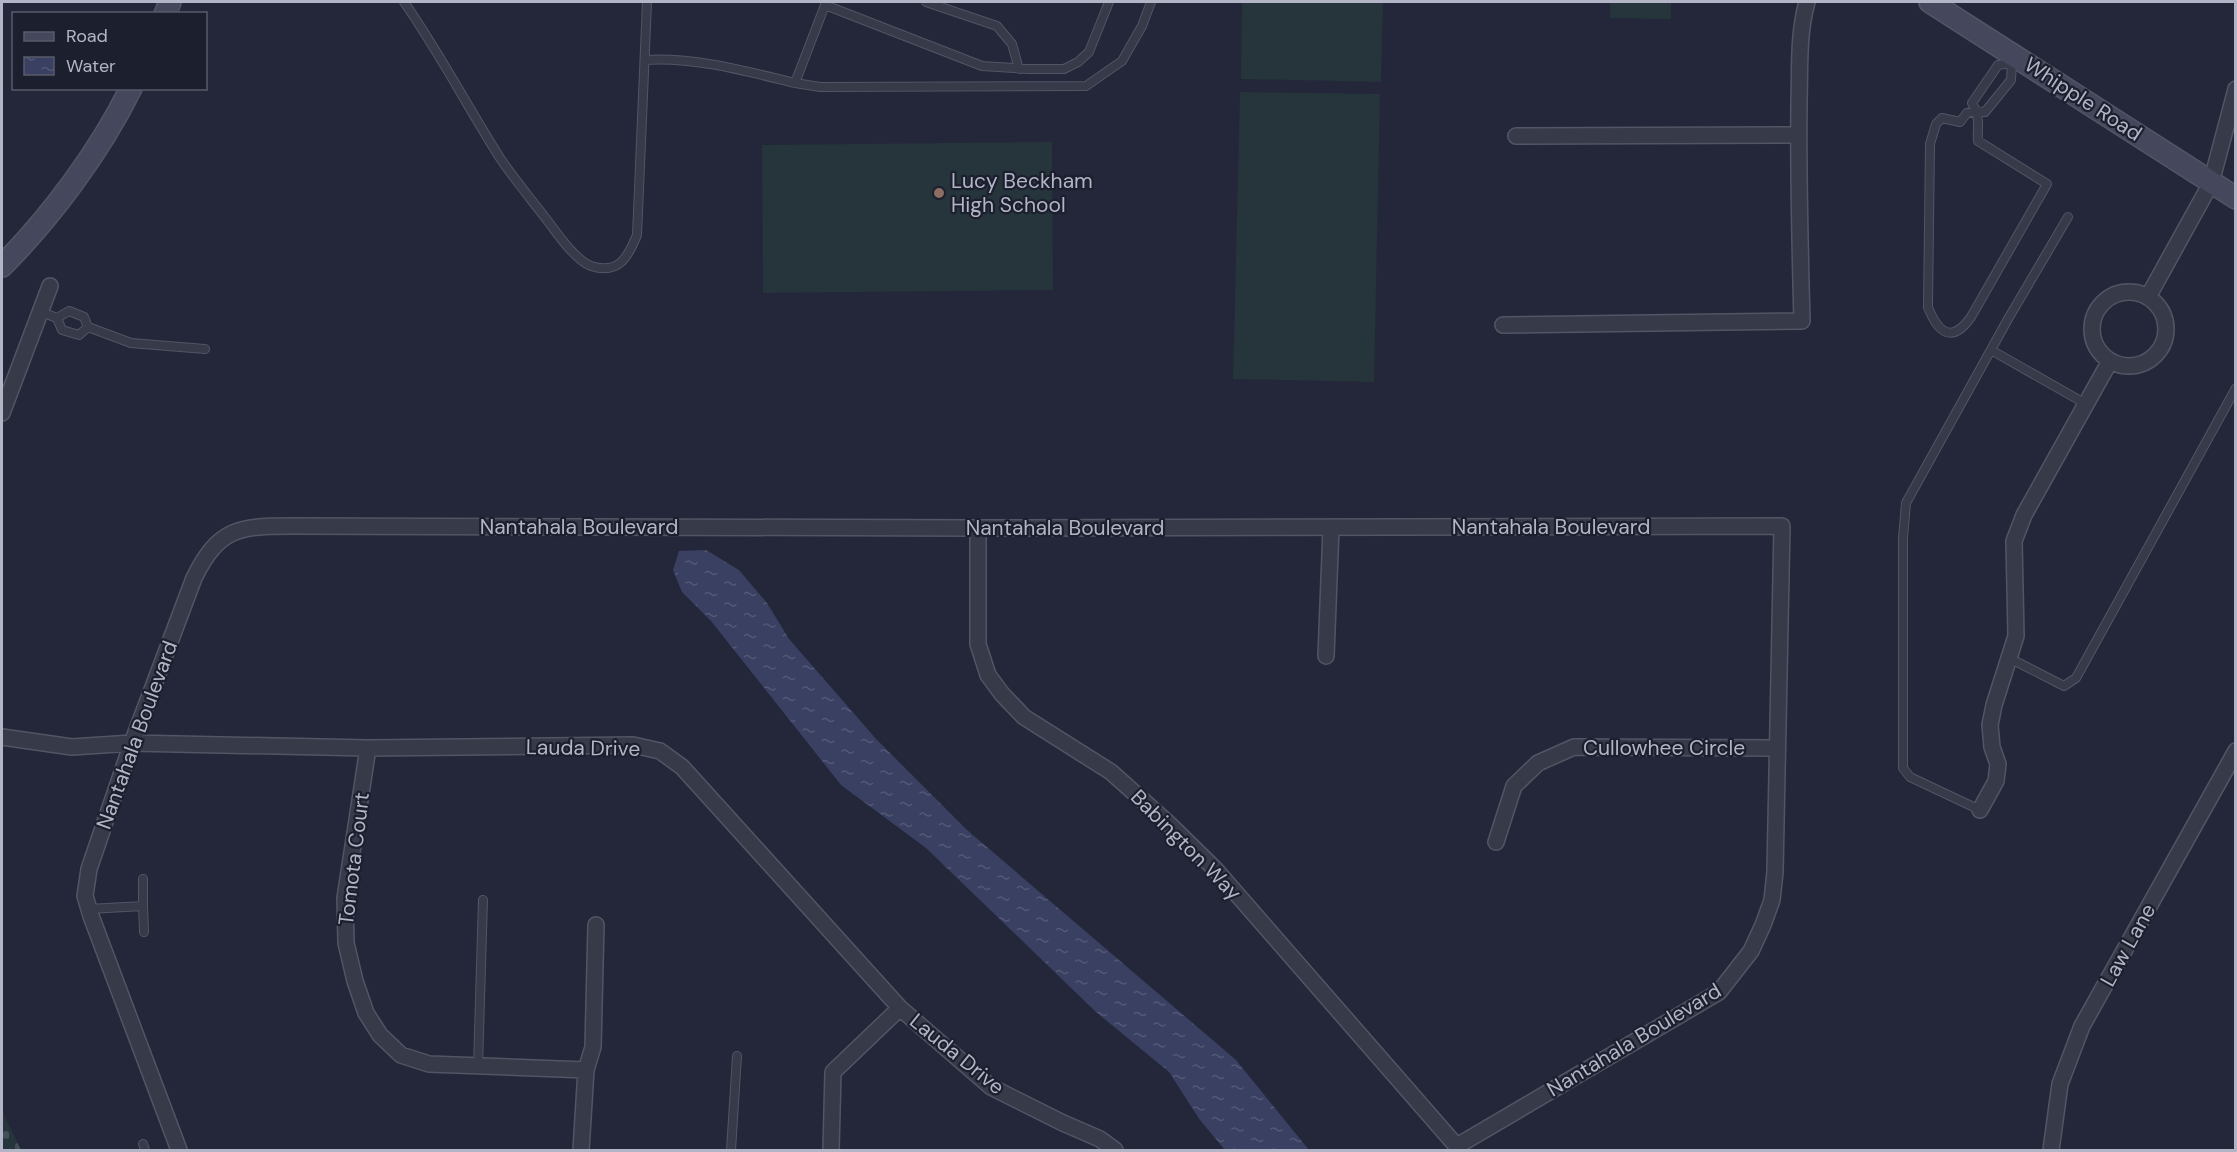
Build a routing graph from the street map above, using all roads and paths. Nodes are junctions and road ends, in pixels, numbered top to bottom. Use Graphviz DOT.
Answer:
graph roads {
  1 [pos="404,2"];
  2 [pos="647,2"];
  3 [pos="926,2"];
  4 [pos="1109,2"];
  5 [pos="1151,2"];
  6 [pos="1807,2"];
  7 [pos="1930,2"];
  8 [pos="826,3"];
  9 [pos="645,60"];
  10 [pos="2014,60"];
  11 [pos="1019,69"];
  12 [pos="795,83"];
  13 [pos="2235,89"];
  14 [pos="130,90"];
  15 [pos="1976,111"];
  16 [pos="1798,135"];
  17 [pos="1516,136"];
  18 [pos="2211,183"];
  19 [pos="2235,198"];
  20 [pos="2068,218"];
  21 [pos="2,266"];
  22 [pos="50,286"];
  23 [pos="2148,297"];
  24 [pos="41,312"];
  25 [pos="57,318"];
  26 [pos="1503,325"];
  27 [pos="88,327"];
  28 [pos="205,349"];
  29 [pos="1991,350"];
  30 [pos="2110,361"];
  31 [pos="2235,388"];
  32 [pos="2086,404"];
  33 [pos="2,413"];
  34 [pos="978,528"];
  35 [pos="1330,528"];
  36 [pos="1326,656"];
  37 [pos="2009,658"];
  38 [pos="2,736"];
  39 [pos="132,743"];
  40 [pos="368,748"];
  41 [pos="1777,748"];
  42 [pos="2235,752"];
  43 [pos="1980,810"];
  44 [pos="1496,842"];
  45 [pos="143,879"];
  46 [pos="483,900"];
  47 [pos="143,906"];
  48 [pos="89,909"];
  49 [pos="596,925"];
  50 [pos="144,932"];
  51 [pos="900,1008"];
  52 [pos="737,1056"];
  53 [pos="478,1066"];
  54 [pos="586,1070"];
  55 [pos="1459,1148"];
  56 [pos="179,1150"];
  57 [pos="581,1150"];
  58 [pos="731,1150"];
  59 [pos="831,1150"];
  60 [pos="1115,1150"];
  61 [pos="2051,1150"];
  1 -- 9 [label="lane"];
  2 -- 9 [label="lane"];
  3 -- 11 [label="lane"];
  4 -- 11 [label="lane"];
  5 -- 12 [label="lane"];
  6 -- 16 [label="street"];
  7 -- 10 [label="main road, Whipple Road"];
  8 -- 11 [label="lane"];
  8 -- 12 [label="lane"];
  9 -- 12 [label="lane"];
  10 -- 15 [label="lane"];
  10 -- 15 [label="lane"];
  10 -- 18 [label="main road, Whipple Road"];
  13 -- 18 [label="street"];
  14 -- 21 [label="main road"];
  15 -- 15 [label="lane"];
  16 -- 17 [label="street"];
  16 -- 26 [label="street"];
  18 -- 19 [label="main road, Whipple Road"];
  18 -- 23 [label="street"];
  20 -- 29 [label="lane"];
  22 -- 24 [label="street"];
  23 -- 30 [label="street"];
  23 -- 30 [label="street"];
  24 -- 25 [label="lane"];
  24 -- 33 [label="street"];
  25 -- 27 [label="lane"];
  25 -- 27 [label="lane"];
  27 -- 28 [label="lane"];
  29 -- 32 [label="lane"];
  29 -- 43 [label="lane"];
  30 -- 32 [label="street"];
  31 -- 37 [label="lane"];
  32 -- 37 [label="street"];
  34 -- 35 [label="street, Nantahala Boulevard"];
  34 -- 39 [label="street, Nantahala Boulevard"];
  34 -- 55 [label="street, Babington Way"];
  35 -- 36 [label="street"];
  35 -- 41 [label="street, Nantahala Boulevard"];
  37 -- 43 [label="street"];
  38 -- 39 [label="street, Lauda Drive"];
  39 -- 40 [label="street, Lauda Drive"];
  39 -- 48 [label="street, Nantahala Boulevard"];
  40 -- 51 [label="street, Lauda Drive"];
  40 -- 53 [label="street, Tomota Court"];
  41 -- 44 [label="street, Cullowhee Circle"];
  41 -- 55 [label="street, Nantahala Boulevard"];
  42 -- 61 [label="street, Law Lane"];
  45 -- 47 [label="lane"];
  46 -- 53 [label="lane"];
  47 -- 48 [label="lane"];
  47 -- 50 [label="lane"];
  48 -- 56 [label="street, Nantahala Boulevard"];
  49 -- 54 [label="street"];
  51 -- 59 [label="street"];
  51 -- 60 [label="street, Lauda Drive"];
  52 -- 58 [label="lane"];
  53 -- 54 [label="street, Tomota Court"];
  54 -- 57 [label="street"];
}
